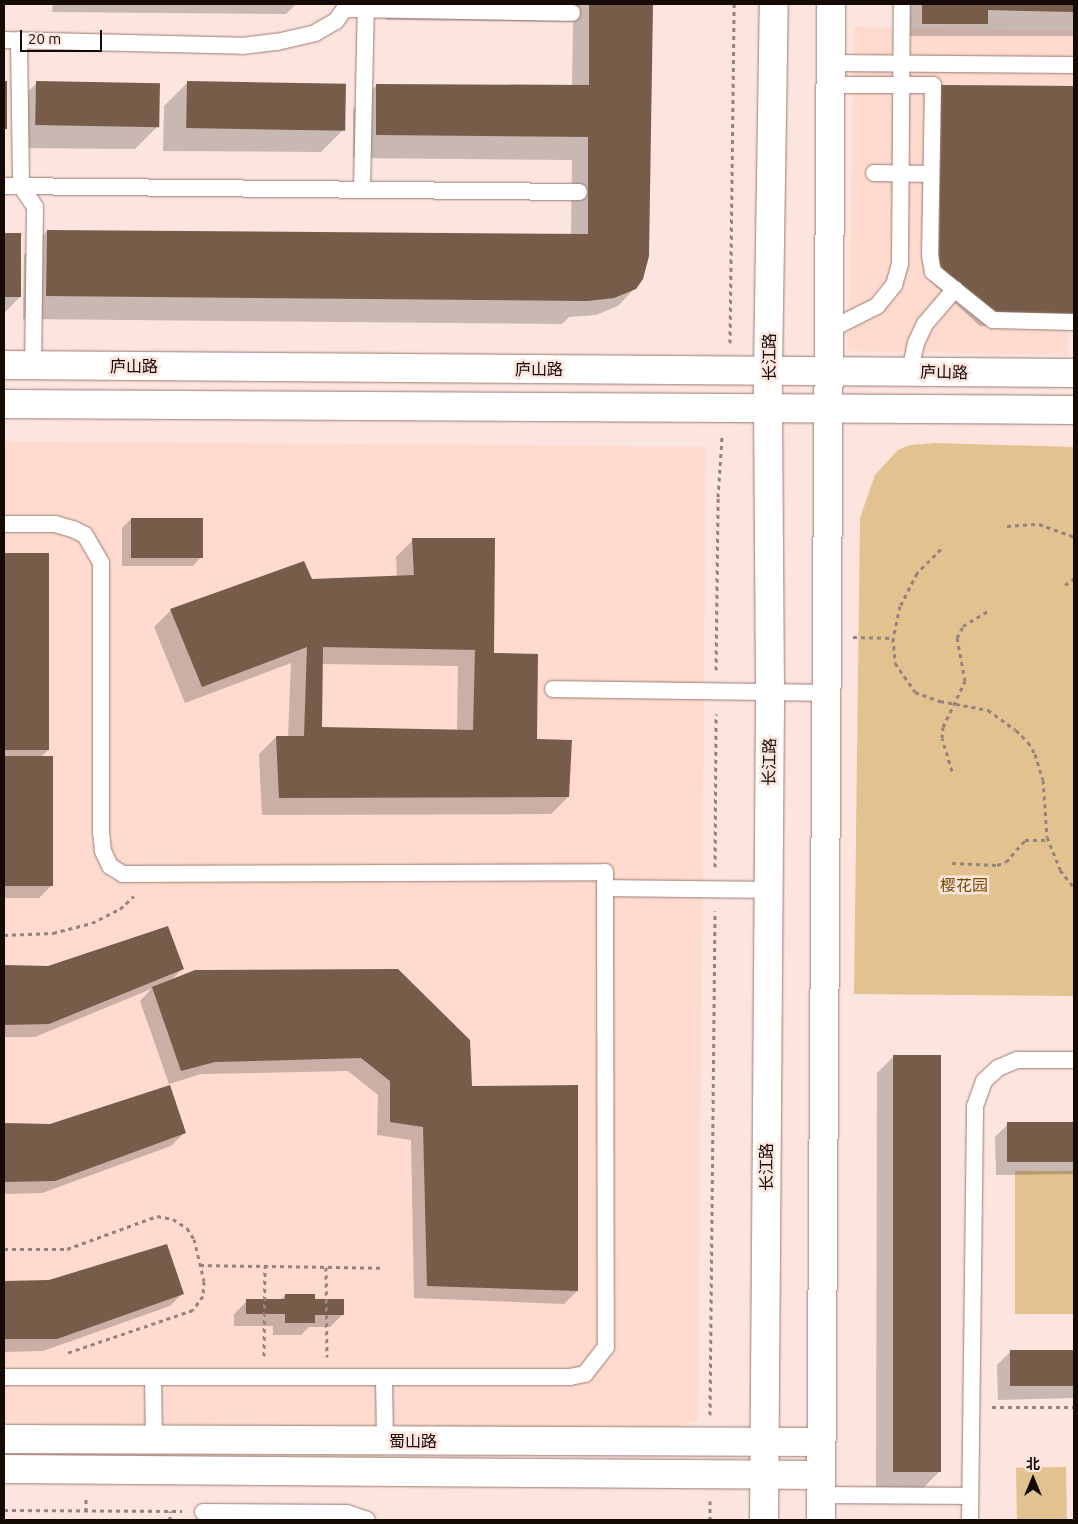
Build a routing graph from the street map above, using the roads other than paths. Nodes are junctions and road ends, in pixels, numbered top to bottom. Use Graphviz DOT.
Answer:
graph roads {
  1 [pos="774,4"];
  2 [pos="831,4"];
  3 [pos="902,4"];
  4 [pos="346,6"];
  5 [pos="365,7"];
  6 [pos="572,13"];
  7 [pos="12,40"];
  8 [pos="902,64"];
  9 [pos="1074,65"];
  10 [pos="831,74"];
  11 [pos="901,85"];
  12 [pos="874,173"];
  13 [pos="900,173"];
  14 [pos="931,174"];
  15 [pos="4,186"];
  16 [pos="21,186"];
  17 [pos="362,189"];
  18 [pos="579,192"];
  19 [pos="955,290"];
  20 [pos="1074,322"];
  21 [pos="831,329"];
  22 [pos="4,365"];
  23 [pos="34,365"];
  24 [pos="768,370"];
  25 [pos="831,370"];
  26 [pos="910,371"];
  27 [pos="1074,373"];
  28 [pos="4,404"];
  29 [pos="769,407"];
  30 [pos="831,407"];
  31 [pos="1074,410"];
  32 [pos="4,524"];
  33 [pos="553,689"];
  34 [pos="770,692"];
  35 [pos="827,693"];
  36 [pos="605,888"];
  37 [pos="768,890"];
  38 [pos="1074,1060"];
  39 [pos="4,1377"];
  40 [pos="153,1377"];
  41 [pos="384,1377"];
  42 [pos="4,1439"];
  43 [pos="154,1440"];
  44 [pos="385,1441"];
  45 [pos="821,1442"];
  46 [pos="763,1444"];
  47 [pos="4,1469"];
  48 [pos="764,1474"];
  49 [pos="970,1496"];
  50 [pos="821,1497"];
  51 [pos="203,1512"];
  52 [pos="366,1520"];
  53 [pos="764,1520"];
  54 [pos="970,1520"];
  1 -- 24 [label="street, 长江路"];
  2 -- 10 [label="street"];
  3 -- 8 [label="lane"];
  4 -- 5 [label="lane"];
  4 -- 7 [label="lane"];
  5 -- 6 [label="lane"];
  5 -- 17 [label="lane"];
  7 -- 16 [label="lane"];
  8 -- 9 [label="lane"];
  8 -- 10 [label="lane"];
  8 -- 11 [label="lane"];
  10 -- 11 [label="lane"];
  10 -- 21 [label="street"];
  11 -- 13 [label="lane"];
  11 -- 14 [label="lane"];
  12 -- 13 [label="lane"];
  13 -- 14 [label="lane"];
  13 -- 21 [label="lane"];
  14 -- 19 [label="lane"];
  15 -- 16 [label="lane"];
  16 -- 17 [label="lane"];
  16 -- 23 [label="lane"];
  17 -- 18 [label="lane"];
  19 -- 20 [label="lane"];
  19 -- 26 [label="lane"];
  21 -- 25 [label="street"];
  22 -- 23 [label="street, 庐山路"];
  23 -- 24 [label="street, 庐山路"];
  24 -- 25 [label="street, 庐山路"];
  24 -- 29 [label="street, 长江路"];
  25 -- 26 [label="street, 庐山路"];
  25 -- 30 [label="street"];
  26 -- 27 [label="street, 庐山路"];
  28 -- 29 [label="street"];
  29 -- 30 [label="street"];
  29 -- 34 [label="street, 长江路"];
  30 -- 31 [label="street"];
  30 -- 35 [label="street"];
  32 -- 36 [label="lane"];
  33 -- 34 [label="lane"];
  34 -- 35 [label="lane"];
  34 -- 37 [label="street, 长江路"];
  35 -- 45 [label="street"];
  36 -- 37 [label="lane"];
  36 -- 41 [label="lane"];
  37 -- 46 [label="street, 长江路"];
  38 -- 49 [label="lane"];
  39 -- 40 [label="lane"];
  40 -- 41 [label="lane"];
  40 -- 43 [label="lane"];
  41 -- 44 [label="lane"];
  42 -- 43 [label="street, 蜀山路"];
  43 -- 44 [label="street, 蜀山路"];
  44 -- 46 [label="street, 蜀山路"];
  45 -- 46 [label="street, 蜀山路"];
  45 -- 50 [label="street"];
  46 -- 48 [label="street, 长江路"];
  47 -- 48 [label="street, 蜀山路"];
  48 -- 50 [label="street, 蜀山路"];
  48 -- 53 [label="street, 长江路"];
  49 -- 50 [label="lane"];
  49 -- 54 [label="lane"];
  51 -- 52 [label="lane"];
}
